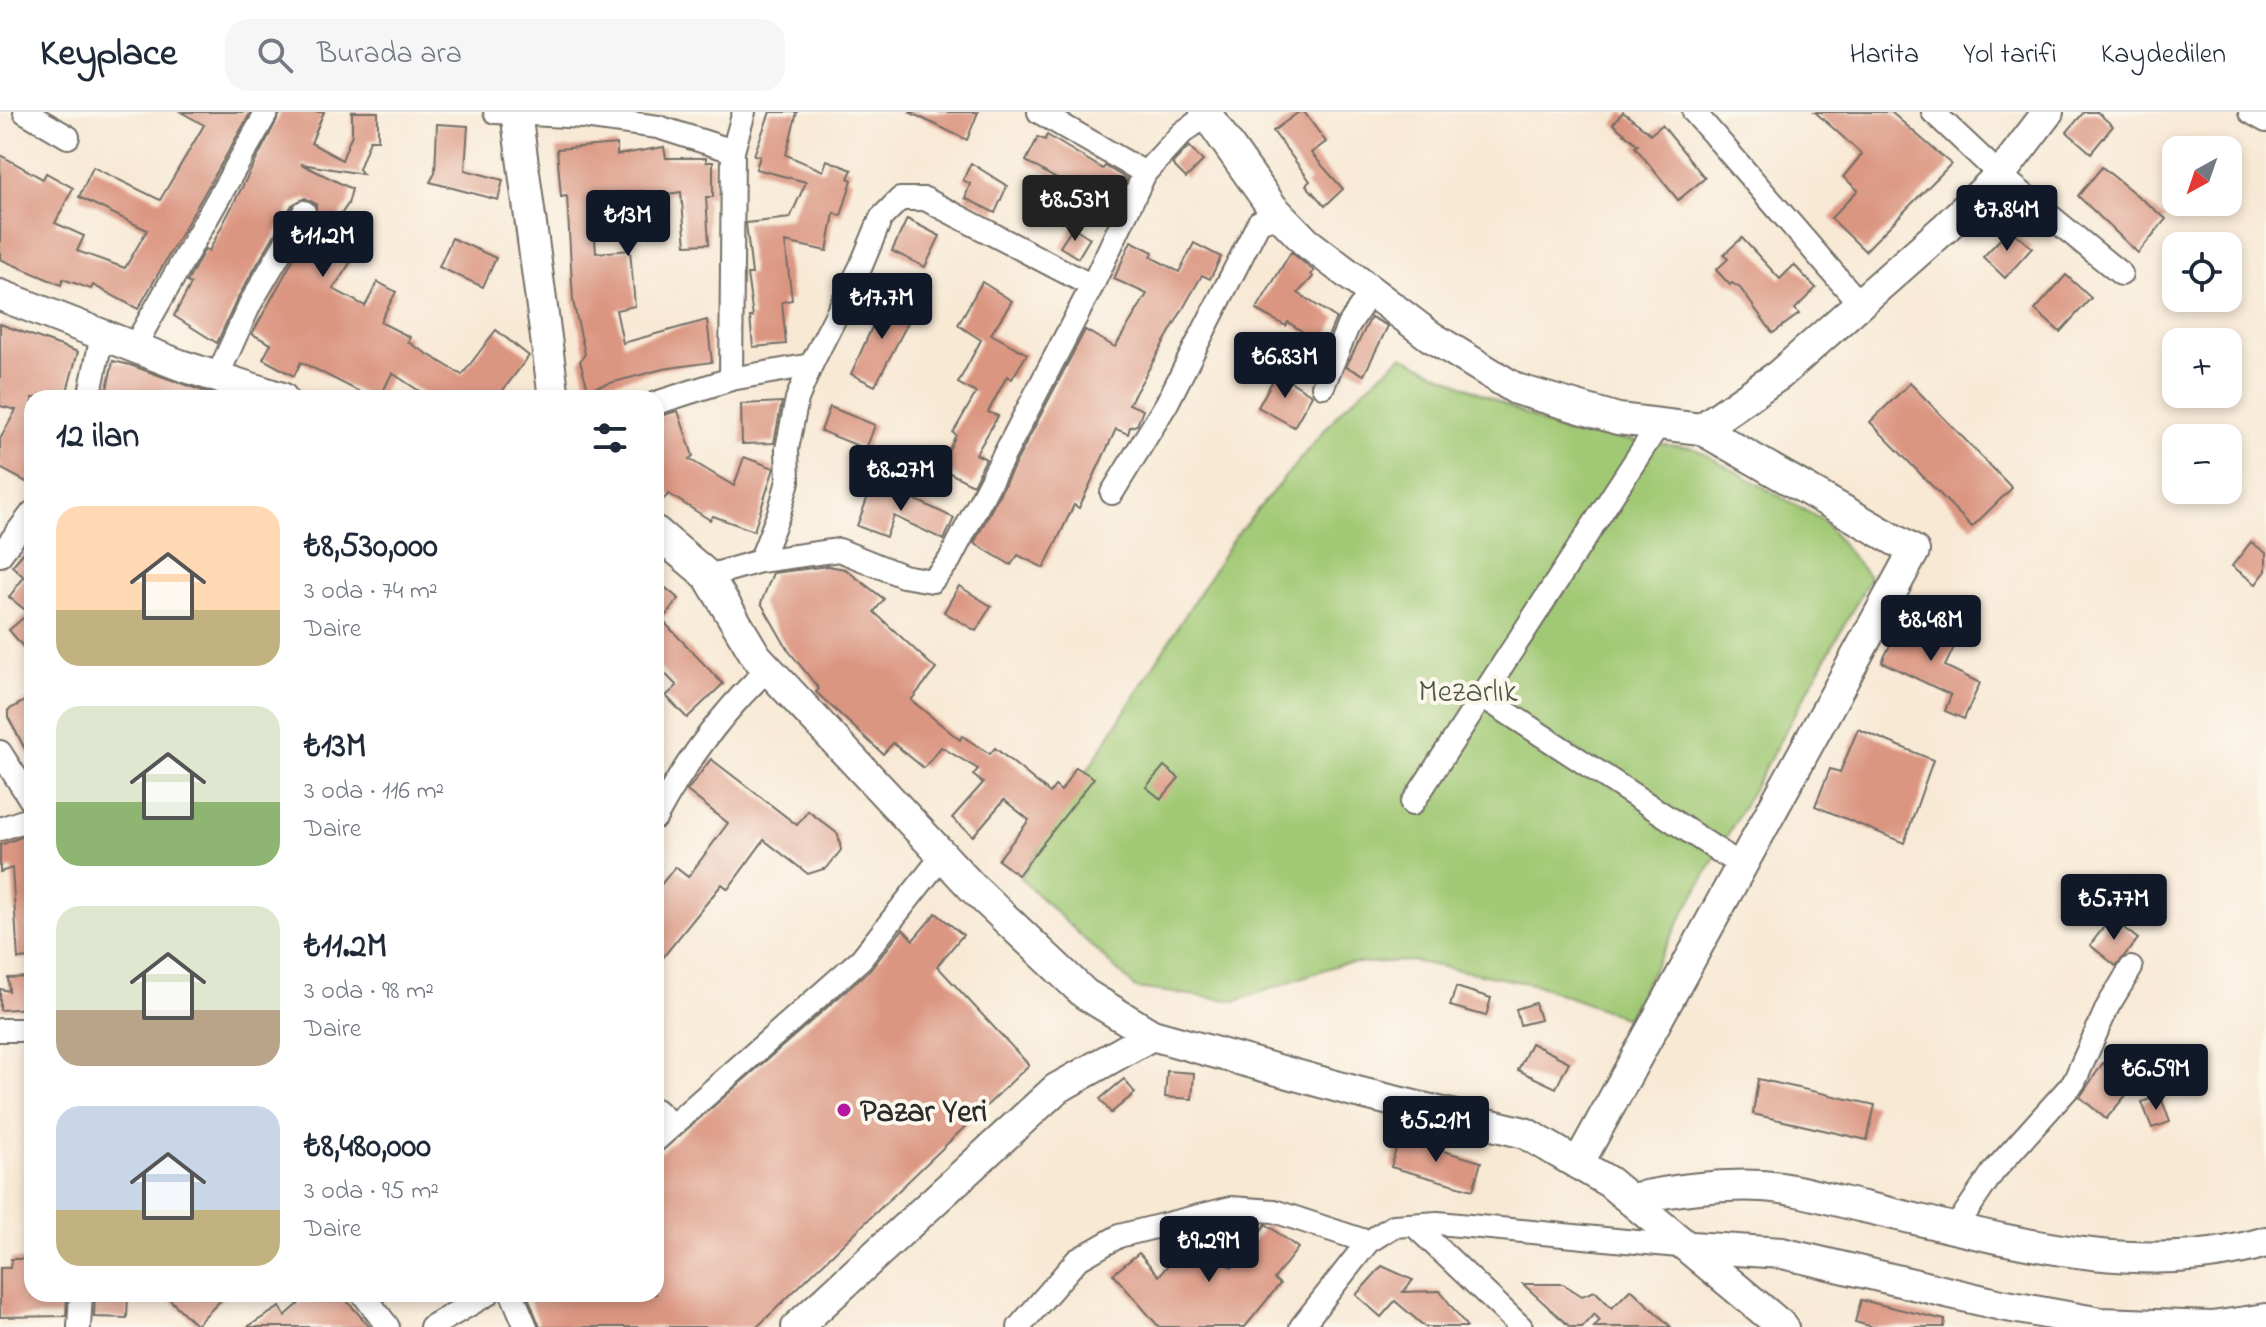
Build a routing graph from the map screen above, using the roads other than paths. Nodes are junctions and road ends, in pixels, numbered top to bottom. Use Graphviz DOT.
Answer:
graph roads {
  1 [pos="25,112"];
  2 [pos="267,112"];
  3 [pos="744,112"];
  4 [pos="1039,112"];
  5 [pos="1694,112"];
  6 [pos="1933,112"];
  7 [pos="2048,112"];
  8 [pos="2250,112"];
  9 [pos="509,113"];
  10 [pos="1206,114"];
  11 [pos="2266,121"];
  12 [pos="68,137"];
  13 [pos="733,151"];
  14 [pos="1145,173"];
  15 [pos="2000,175"];
  16 [pos="304,212"];
  17 [pos="1280,215"];
  18 [pos="2121,274"];
  19 [pos="1092,286"];
  20 [pos="1371,291"];
  21 [pos="0,295"];
  22 [pos="1861,305"];
  23 [pos="102,335"];
  24 [pos="134,347"];
  25 [pos="811,365"];
  26 [pos="217,377"];
  27 [pos="731,379"];
  28 [pos="1323,386"];
  29 [pos="91,390"];
  30 [pos="257,390"];
  31 [pos="553,390"];
  32 [pos="664,400"];
  33 [pos="1659,424"];
  34 [pos="1701,429"];
  35 [pos="1112,493"];
  36 [pos="24,524"];
  37 [pos="664,539"];
  38 [pos="0,555"];
  39 [pos="760,561"];
  40 [pos="708,576"];
  41 [pos="768,669"];
  42 [pos="1485,698"];
  43 [pos="0,752"];
  44 [pos="24,790"];
  45 [pos="664,803"];
  46 [pos="1412,804"];
  47 [pos="24,821"];
  48 [pos="0,829"];
  49 [pos="943,855"];
  50 [pos="1742,866"];
  51 [pos="2131,968"];
  52 [pos="0,1030"];
  53 [pos="24,1030"];
  54 [pos="1152,1035"];
  55 [pos="664,1123"];
  56 [pos="1578,1164"];
  57 [pos="1630,1199"];
  58 [pos="1414,1225"];
  59 [pos="1956,1227"];
  60 [pos="1368,1242"];
  61 [pos="2266,1242"];
  62 [pos="1691,1247"];
  63 [pos="81,1302"];
  64 [pos="369,1302"];
  65 [pos="474,1302"];
  66 [pos="515,1302"];
  67 [pos="2266,1319"];
  68 [pos="79,1327"];
  69 [pos="388,1327"];
  70 [pos="431,1327"];
  71 [pos="526,1327"];
  72 [pos="797,1327"];
  73 [pos="1019,1327"];
  74 [pos="1301,1327"];
  75 [pos="1521,1327"];
  76 [pos="1783,1327"];
  1 -- 12 [label="street"];
  2 -- 24 [label="street"];
  3 -- 13 [label="street"];
  4 -- 14 [label="street"];
  5 -- 22 [label="street"];
  6 -- 15 [label="street"];
  7 -- 15 [label="street"];
  8 -- 11 [label="street"];
  9 -- 13 [label="street"];
  9 -- 31 [label="street"];
  10 -- 14 [label="street"];
  10 -- 17 [label="street"];
  13 -- 27 [label="street"];
  14 -- 19 [label="street"];
  15 -- 18 [label="street"];
  15 -- 22 [label="street"];
  16 -- 26 [label="street"];
  17 -- 20 [label="street"];
  17 -- 35 [label="street"];
  19 -- 25 [label="street"];
  19 -- 39 [label="street"];
  20 -- 28 [label="street"];
  20 -- 33 [label="street"];
  21 -- 23 [label="street"];
  22 -- 34 [label="street"];
  23 -- 24 [label="street"];
  23 -- 29 [label="street"];
  24 -- 26 [label="street"];
  25 -- 27 [label="street"];
  25 -- 39 [label="street"];
  26 -- 30 [label="street"];
  27 -- 32 [label="street"];
  33 -- 34 [label="street"];
  33 -- 42 [label="street"];
  34 -- 50 [label="street"];
  36 -- 38 [label="street"];
  37 -- 40 [label="street"];
  39 -- 40 [label="street"];
  40 -- 41 [label="street"];
  41 -- 45 [label="street"];
  41 -- 49 [label="street"];
  42 -- 46 [label="street"];
  42 -- 50 [label="street"];
  43 -- 44 [label="street"];
  47 -- 48 [label="street"];
  49 -- 54 [label="street"];
  49 -- 55 [label="street"];
  50 -- 56 [label="street"];
  51 -- 59 [label="street"];
  52 -- 53 [label="street"];
  54 -- 56 [label="street"];
  54 -- 72 [label="street"];
  56 -- 57 [label="street"];
  57 -- 59 [label="street"];
  57 -- 62 [label="street"];
  58 -- 60 [label="street"];
  58 -- 62 [label="street"];
  58 -- 75 [label="street"];
  59 -- 61 [label="street"];
  60 -- 73 [label="street"];
  60 -- 74 [label="street"];
  62 -- 67 [label="street"];
  62 -- 76 [label="street"];
  63 -- 68 [label="street"];
  64 -- 69 [label="street"];
  65 -- 70 [label="street"];
  66 -- 71 [label="street"];
}
